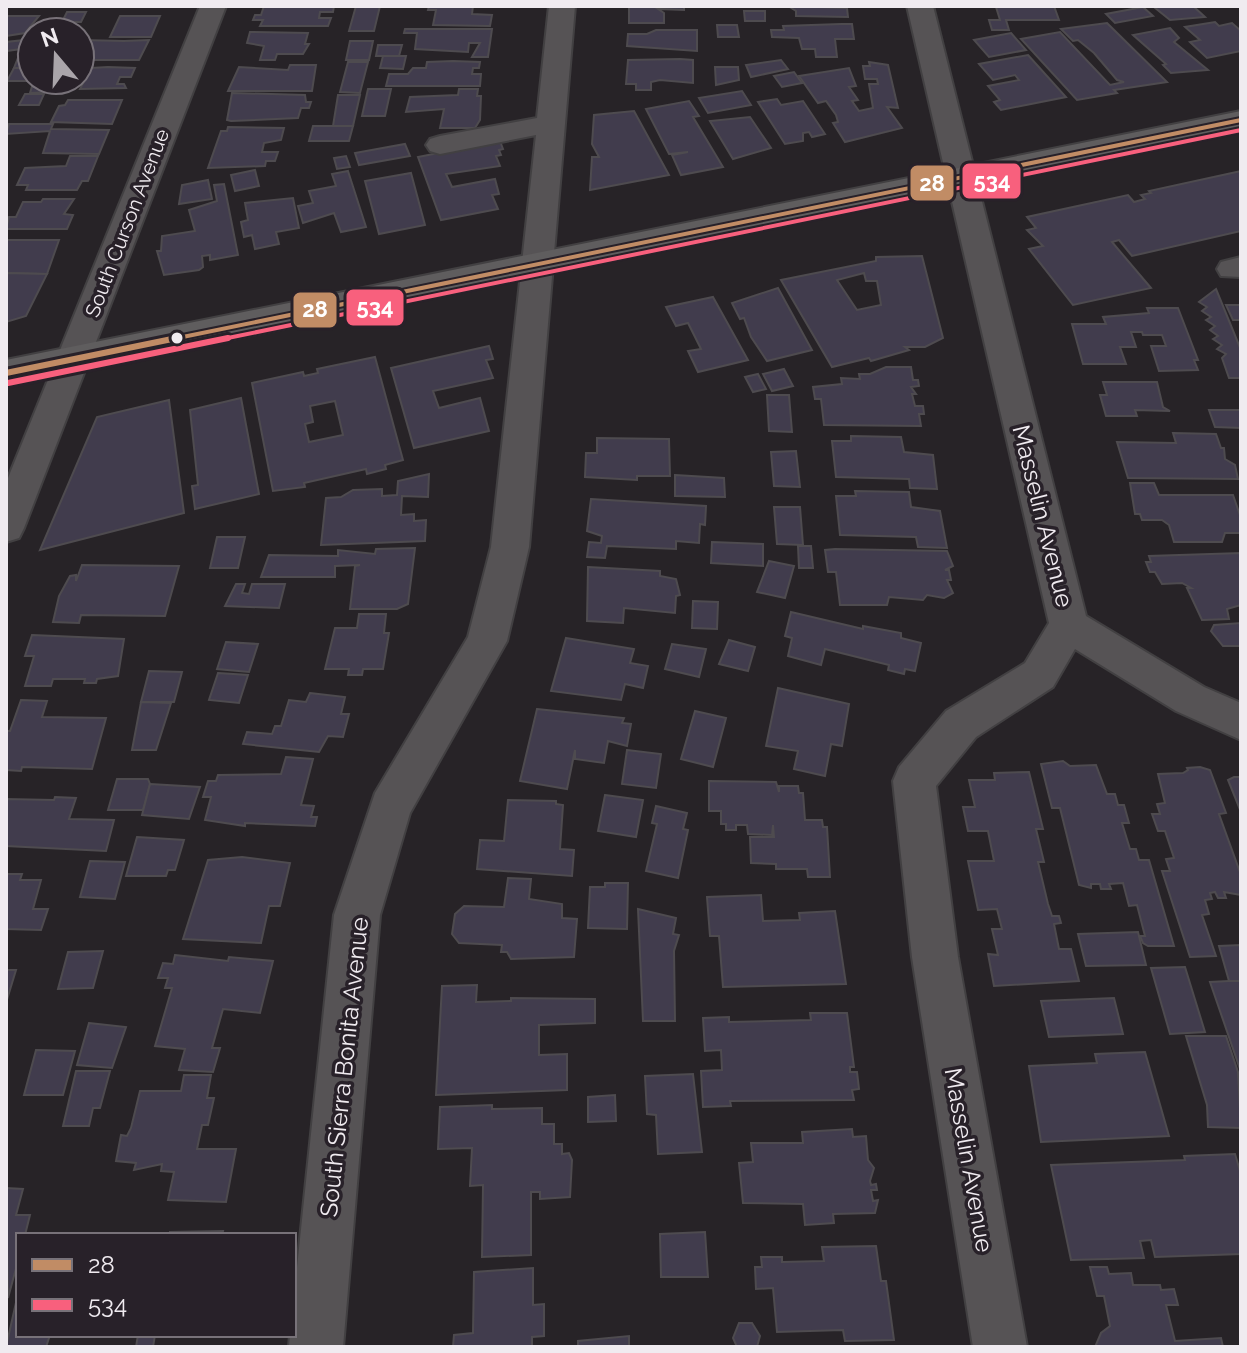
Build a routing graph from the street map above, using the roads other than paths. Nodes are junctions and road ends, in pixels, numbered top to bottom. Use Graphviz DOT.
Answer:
graph roads {
  1 [pos="213,6"];
  2 [pos="562,6"];
  3 [pos="920,6"];
  4 [pos="1241,120"];
  5 [pos="552,124"];
  6 [pos="440,145"];
  7 [pos="961,176"];
  8 [pos="539,264"];
  9 [pos="74,358"];
  10 [pos="6,373"];
  11 [pos="6,528"];
  12 [pos="1069,625"];
  13 [pos="1241,722"];
  14 [pos="316,1347"];
  15 [pos="1000,1347"];
  1 -- 9 [label="street, South Curson Avenue"];
  2 -- 5 [label="street, South Sierra Bonita Avenue"];
  3 -- 7 [label="street, Masselin Avenue"];
  4 -- 7 [label="main road"];
  5 -- 6 [label="street"];
  5 -- 8 [label="street, South Sierra Bonita Avenue"];
  7 -- 8 [label="main road"];
  7 -- 12 [label="street, Masselin Avenue"];
  8 -- 9 [label="main road"];
  8 -- 14 [label="street, South Sierra Bonita Avenue"];
  9 -- 10 [label="main road"];
  9 -- 11 [label="street, South Curson Avenue"];
  12 -- 13 [label="street"];
  12 -- 15 [label="street, Masselin Avenue"];
}
